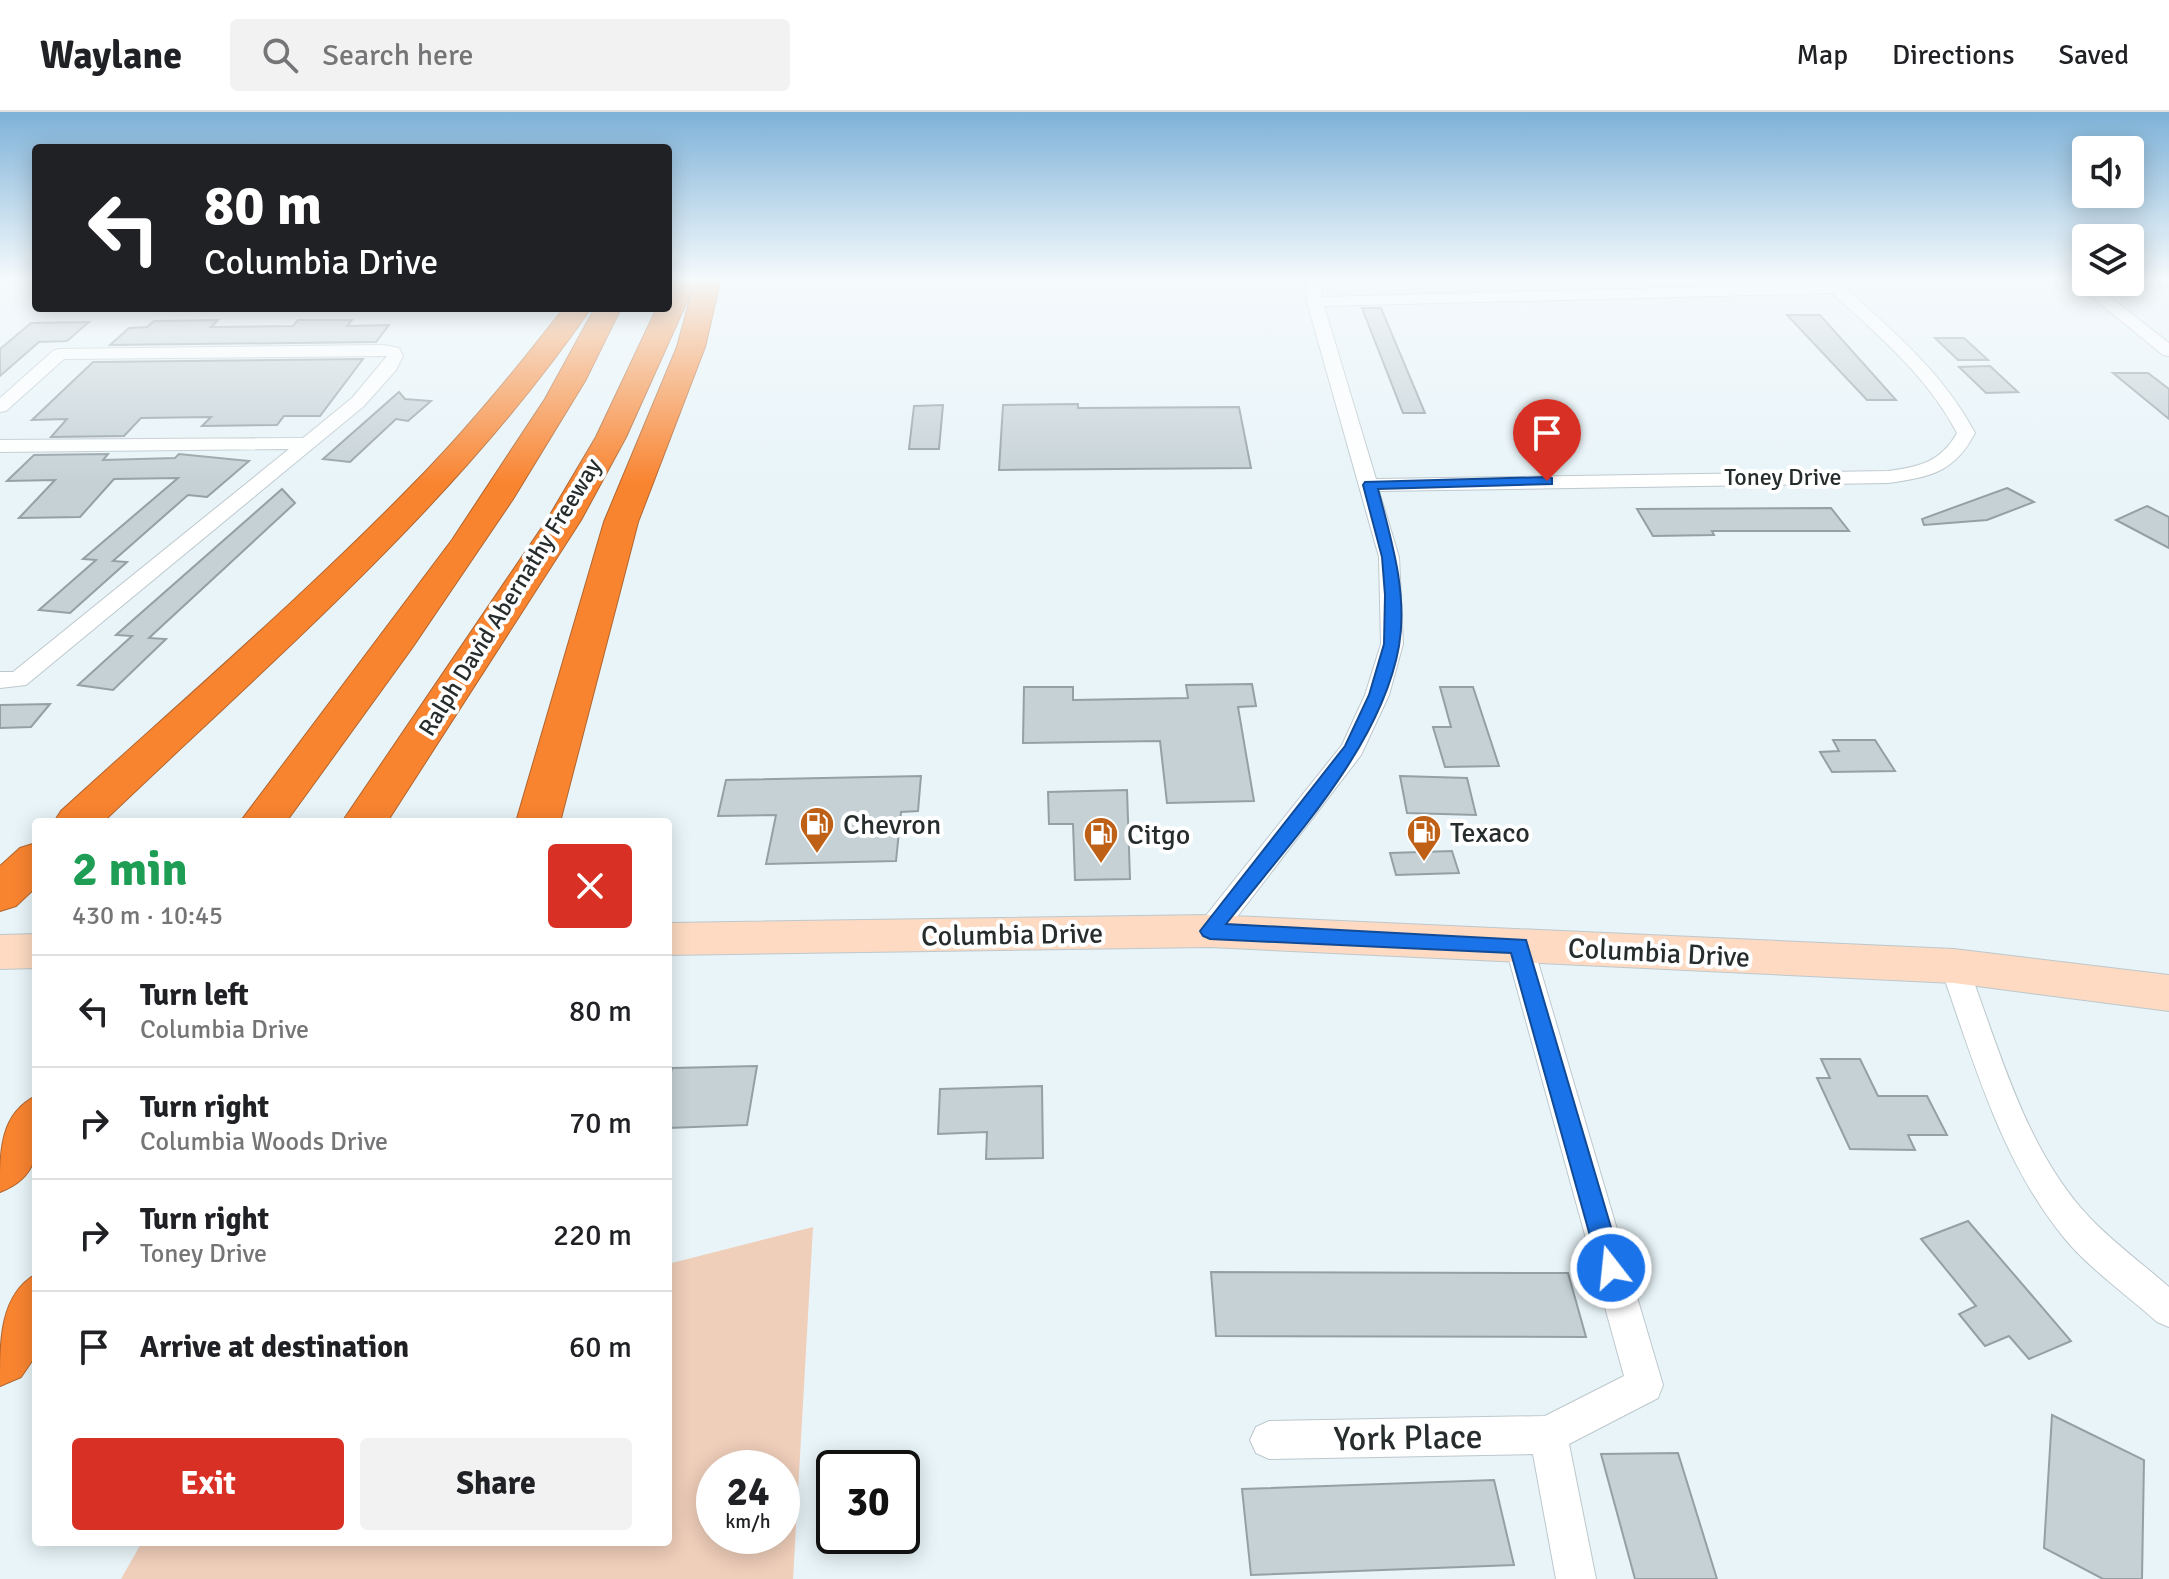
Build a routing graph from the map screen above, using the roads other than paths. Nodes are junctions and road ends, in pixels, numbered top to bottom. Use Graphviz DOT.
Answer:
graph roads {
  1 [pos="548,346"];
  2 [pos="588,346"];
  3 [pos="653,346"];
  4 [pos="691,346"];
  5 [pos="1328,346"];
  6 [pos="1896,346"];
  7 [pos="0,407"];
  8 [pos="306,443"];
  9 [pos="0,446"];
  10 [pos="1370,485"];
  11 [pos="0,680"];
  12 [pos="80,818"];
  13 [pos="265,818"];
  14 [pos="367,818"];
  15 [pos="539,818"];
  16 [pos="32,864"];
  17 [pos="0,893"];
  18 [pos="1210,931"];
  19 [pos="672,939"];
  20 [pos="1519,945"];
  21 [pos="32,951"];
  22 [pos="0,952"];
  23 [pos="1954,966"];
  24 [pos="2169,993"];
  25 [pos="32,1125"];
  26 [pos="0,1167"];
  27 [pos="32,1309"];
  28 [pos="2169,1310"];
  29 [pos="0,1356"];
  30 [pos="1548,1435"];
  31 [pos="1269,1440"];
  32 [pos="1576,1579"];
  1 -- 12 [label="highway"];
  2 -- 13 [label="highway"];
  3 -- 14 [label="highway, Ralph David Abernathy Freeway"];
  4 -- 15 [label="highway"];
  5 -- 10 [label="street"];
  6 -- 10 [label="street, Toney Drive"];
  7 -- 8 [label="street"];
  8 -- 9 [label="street"];
  8 -- 11 [label="street"];
  10 -- 18 [label="street"];
  16 -- 17 [label="highway"];
  18 -- 19 [label="main road, Columbia Drive"];
  18 -- 20 [label="main road, Columbia Drive"];
  20 -- 23 [label="main road, Columbia Drive"];
  20 -- 30 [label="street, York Place"];
  21 -- 22 [label="main road"];
  23 -- 24 [label="main road, Columbia Drive"];
  23 -- 28 [label="street"];
  25 -- 26 [label="highway"];
  27 -- 29 [label="highway"];
  30 -- 31 [label="street, York Place"];
  30 -- 32 [label="street"];
}
